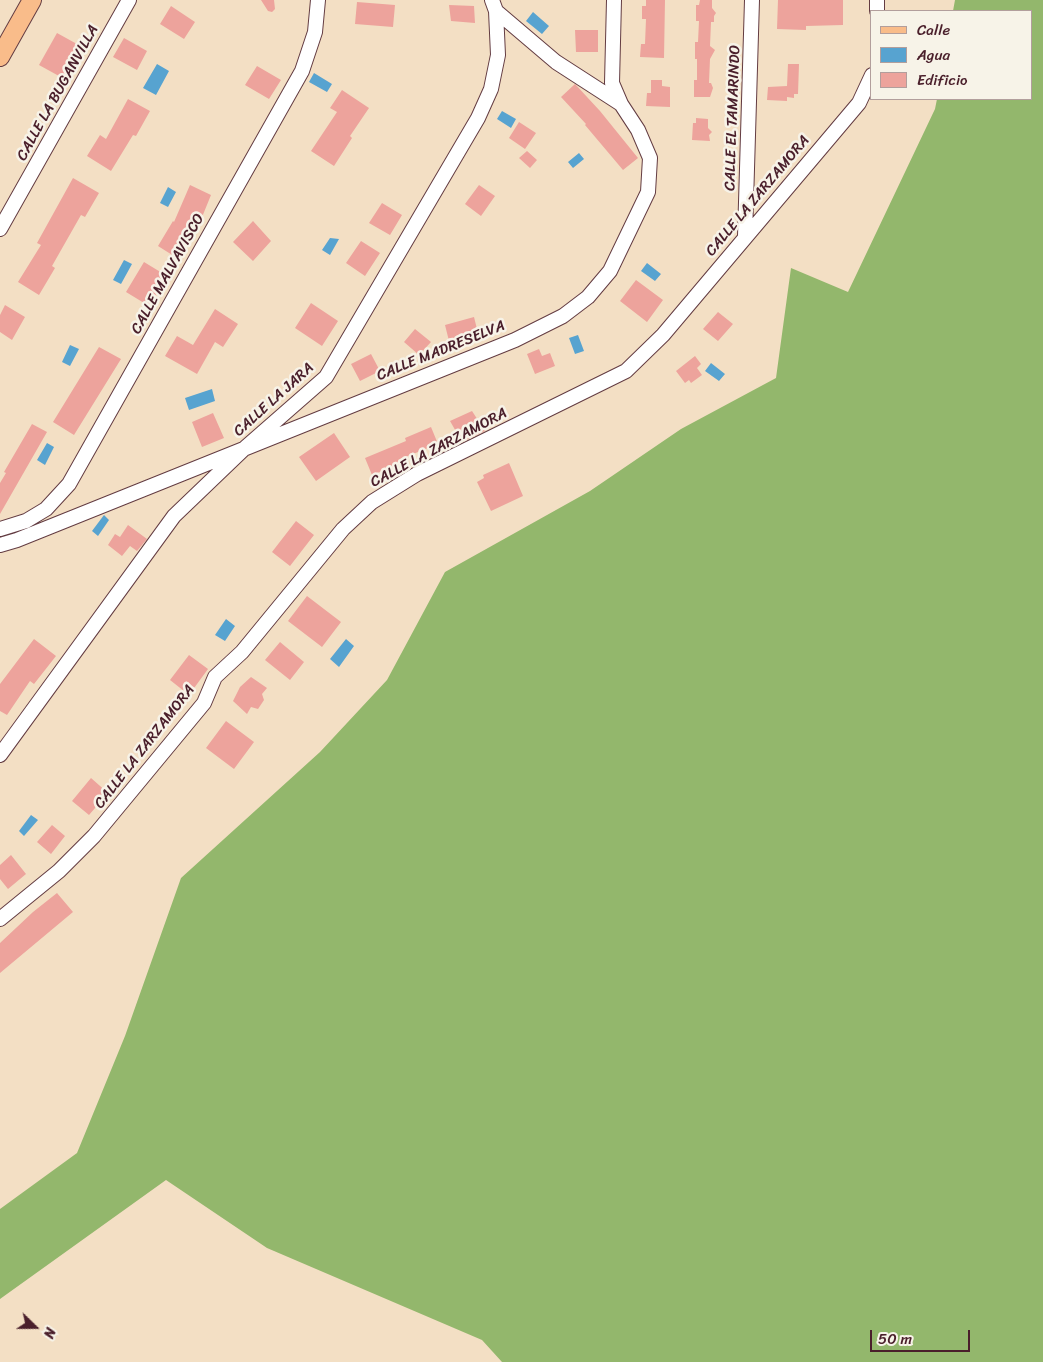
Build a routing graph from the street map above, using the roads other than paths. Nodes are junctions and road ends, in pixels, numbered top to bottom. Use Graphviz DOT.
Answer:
graph roads {
  1 [pos="32,0"];
  2 [pos="129,0"];
  3 [pos="318,0"];
  4 [pos="614,0"];
  5 [pos="752,0"];
  6 [pos="494,6"];
  7 [pos="0,57"];
  8 [pos="870,79"];
  9 [pos="621,104"];
  10 [pos="0,228"];
  11 [pos="746,236"];
  12 [pos="246,447"];
  13 [pos="0,529"];
  14 [pos="0,545"];
  15 [pos="0,755"];
  16 [pos="0,919"];
  1 -- 7 [label="main road"];
  2 -- 10 [label="street, CALLE LA BUGANVILLA"];
  3 -- 13 [label="street, CALLE MALVAVISCO"];
  4 -- 9 [label="street, CALLE MADRESELVA"];
  5 -- 11 [label="street, CALLE EL TAMARINDO"];
  6 -- 9 [label="street"];
  6 -- 12 [label="street, CALLE LA JARA"];
  8 -- 11 [label="street, CALLE LA ZARZAMORA"];
  9 -- 12 [label="street, CALLE MADRESELVA"];
  11 -- 16 [label="street, CALLE LA ZARZAMORA"];
  12 -- 14 [label="street, CALLE MADRESELVA"];
  12 -- 15 [label="street, CALLE LA JARA"];
}
